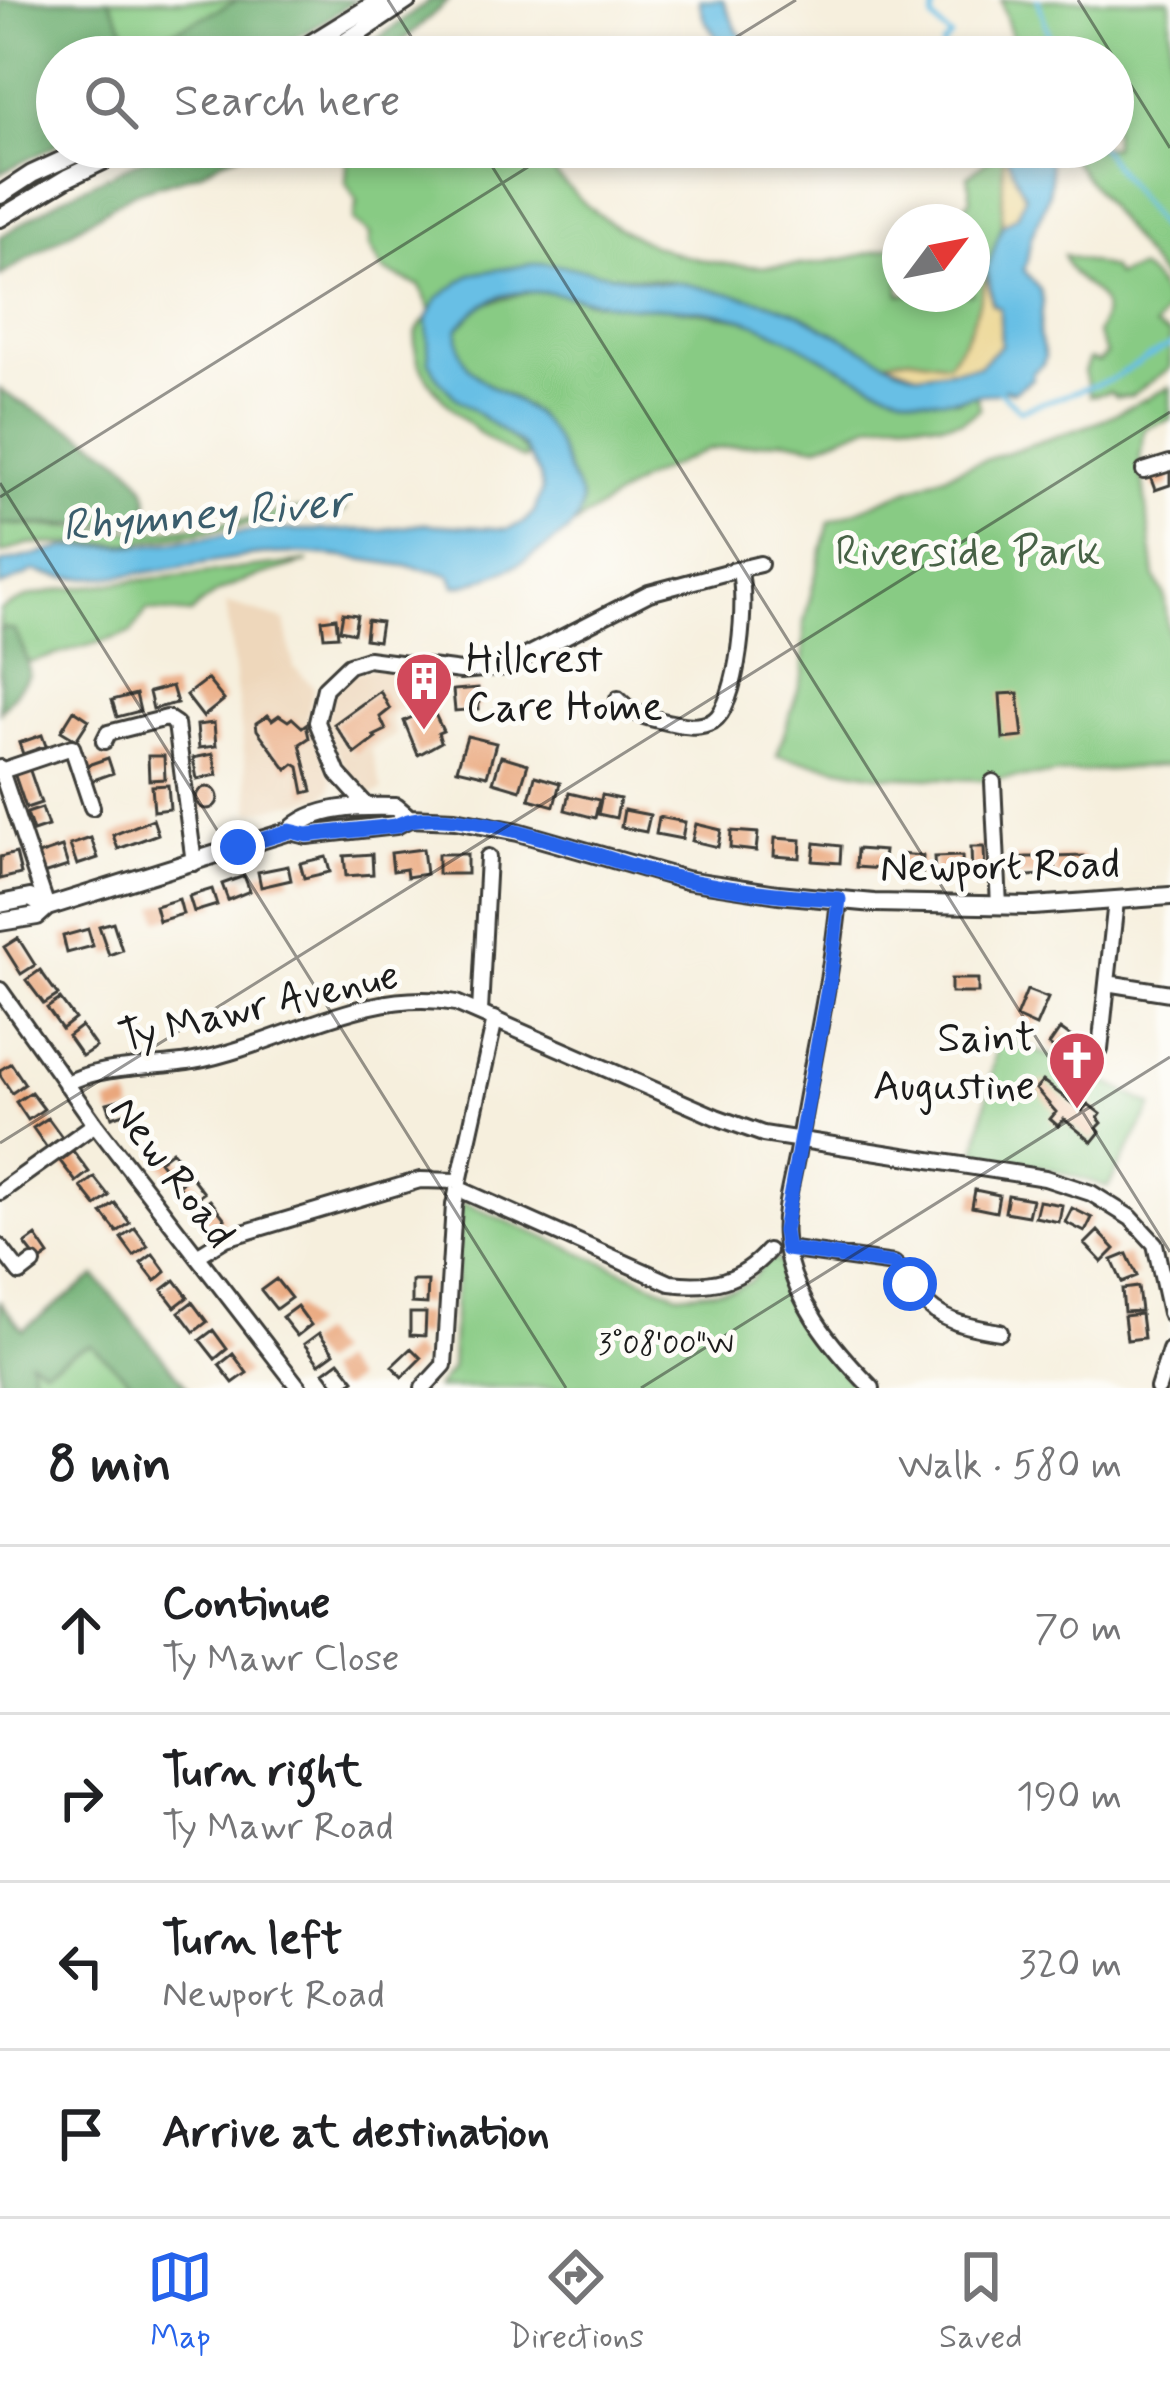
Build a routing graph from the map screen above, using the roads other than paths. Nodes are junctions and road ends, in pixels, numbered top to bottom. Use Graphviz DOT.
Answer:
graph roads {
  1 [pos="381,0"];
  2 [pos="408,0"];
  3 [pos="323,36"];
  4 [pos="354,36"];
  5 [pos="45,168"];
  6 [pos="89,168"];
  7 [pos="0,191"];
  8 [pos="0,218"];
  9 [pos="1170,463"];
  10 [pos="1144,470"];
  11 [pos="760,564"];
  12 [pos="739,568"];
  13 [pos="618,699"];
  14 [pos="104,741"];
  15 [pos="0,770"];
  16 [pos="338,774"];
  17 [pos="993,782"];
  18 [pos="92,807"];
  19 [pos="369,808"];
  20 [pos="324,813"];
  21 [pos="409,818"];
  22 [pos="290,831"];
  23 [pos="488,857"];
  24 [pos="194,862"];
  25 [pos="1170,896"];
  26 [pos="839,899"];
  27 [pos="1116,902"];
  28 [pos="0,904"];
  29 [pos="999,906"];
  30 [pos="47,907"];
  31 [pos="0,922"];
  32 [pos="1107,983"];
  33 [pos="0,990"];
  34 [pos="1170,993"];
  35 [pos="488,1015"];
  36 [pos="1100,1050"];
  37 [pos="66,1084"];
  38 [pos="95,1124"];
  39 [pos="799,1141"];
  40 [pos="457,1184"];
  41 [pos="0,1192"];
  42 [pos="1170,1234"];
  43 [pos="1155,1244"];
  44 [pos="0,1247"];
  45 [pos="787,1249"];
  46 [pos="768,1251"];
  47 [pos="197,1256"];
  48 [pos="33,1263"];
  49 [pos="1168,1280"];
  50 [pos="1170,1313"];
  51 [pos="1000,1333"];
  52 [pos="1170,1350"];
  53 [pos="299,1388"];
  54 [pos="423,1388"];
  55 [pos="872,1388"];
  56 [pos="1158,1388"];
  1 -- 3 [label="main road"];
  2 -- 4 [label="main road"];
  5 -- 7 [label="main road"];
  6 -- 8 [label="main road"];
  9 -- 10 [label="street"];
  11 -- 12 [label="street"];
  12 -- 13 [label="street"];
  12 -- 16 [label="street"];
  14 -- 24 [label="street"];
  15 -- 18 [label="street"];
  15 -- 30 [label="street"];
  16 -- 19 [label="street"];
  16 -- 20 [label="street"];
  17 -- 29 [label="street"];
  19 -- 20 [label="main road, Newport Road"];
  19 -- 21 [label="main road, Newport Road"];
  20 -- 22 [label="main road, Newport Road"];
  21 -- 22 [label="main road, Newport Road"];
  21 -- 26 [label="main road, Newport Road"];
  22 -- 24 [label="main road, Newport Road"];
  23 -- 35 [label="street"];
  24 -- 30 [label="main road, Newport Road"];
  25 -- 27 [label="main road, Newport Road"];
  26 -- 29 [label="main road, Newport Road"];
  26 -- 39 [label="street"];
  27 -- 29 [label="main road, Newport Road"];
  27 -- 32 [label="street"];
  28 -- 30 [label="main road, Newport Road"];
  30 -- 31 [label="main road, Newport Road"];
  32 -- 34 [label="street"];
  32 -- 36 [label="street"];
  33 -- 37 [label="street, New Road"];
  35 -- 37 [label="street, Ty Mawr Avenue"];
  35 -- 39 [label="street, Ty Mawr Avenue"];
  35 -- 40 [label="street"];
  37 -- 38 [label="street, New Road"];
  38 -- 41 [label="street"];
  38 -- 47 [label="street, New Road"];
  39 -- 43 [label="street, Ty Mawr Avenue"];
  39 -- 45 [label="street"];
  40 -- 46 [label="street"];
  40 -- 47 [label="street"];
  40 -- 54 [label="street"];
  42 -- 43 [label="street"];
  43 -- 49 [label="street"];
  44 -- 48 [label="street"];
  45 -- 51 [label="street"];
  45 -- 55 [label="street"];
  47 -- 53 [label="street, New Road"];
  49 -- 50 [label="street"];
  52 -- 56 [label="street"];
}
